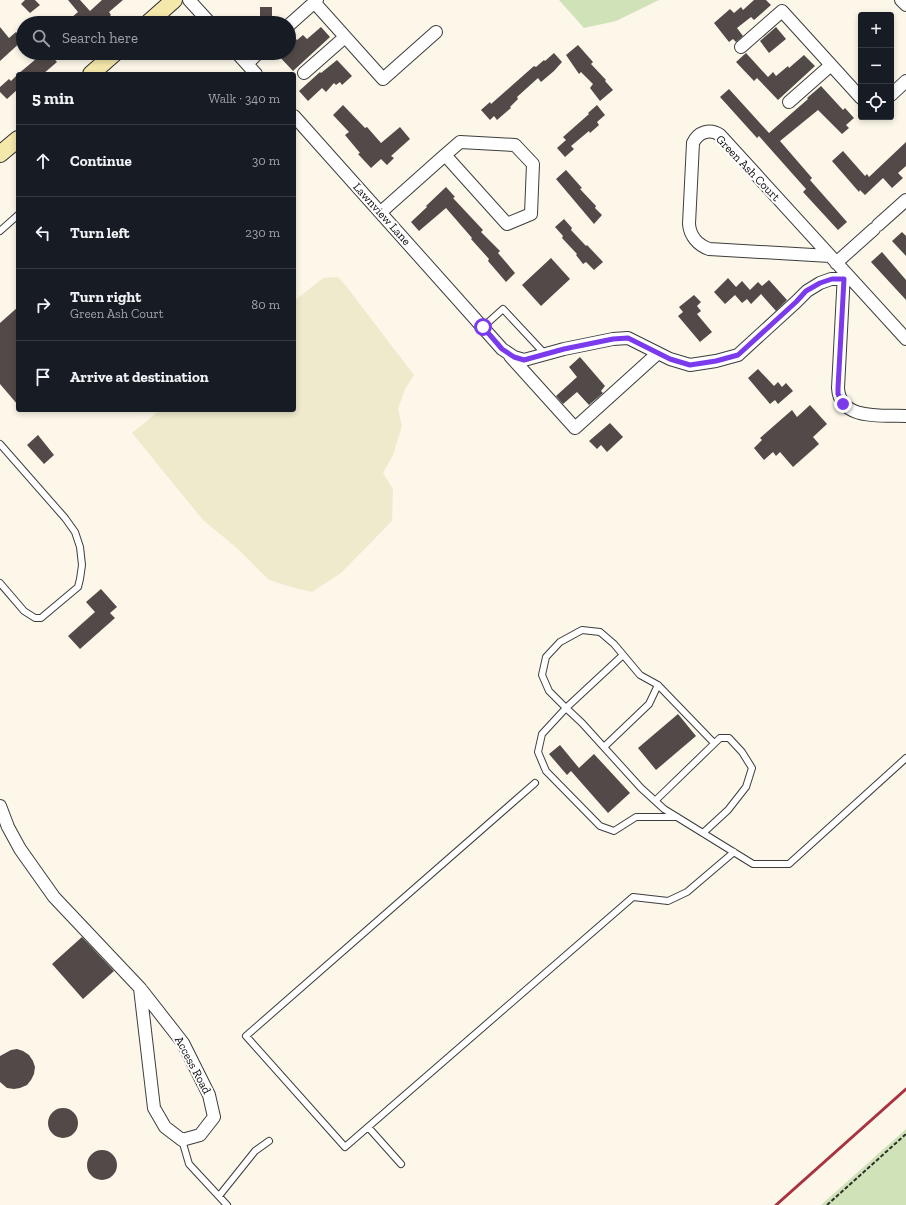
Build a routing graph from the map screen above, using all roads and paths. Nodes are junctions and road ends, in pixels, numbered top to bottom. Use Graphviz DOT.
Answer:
graph roads {
  1 [pos="174,0"];
  2 [pos="189,0"];
  3 [pos="901,0"];
  4 [pos="316,1"];
  5 [pos="906,5"];
  6 [pos="156,16"];
  7 [pos="204,16"];
  8 [pos="296,19"];
  9 [pos="436,32"];
  10 [pos="345,37"];
  11 [pos="741,47"];
  12 [pos="106,60"];
  13 [pos="243,60"];
  14 [pos="251,60"];
  15 [pos="247,64"];
  16 [pos="831,66"];
  17 [pos="93,72"];
  18 [pos="254,72"];
  19 [pos="304,73"];
  20 [pos="906,81"];
  21 [pos="894,92"];
  22 [pos="858,95"];
  23 [pos="789,102"];
  24 [pos="296,118"];
  25 [pos="16,140"];
  26 [pos="0,154"];
  27 [pos="445,155"];
  28 [pos="906,200"];
  29 [pos="381,212"];
  30 [pos="16,217"];
  31 [pos="0,231"];
  32 [pos="838,267"];
  33 [pos="483,327"];
  34 [pos="906,339"];
  35 [pos="658,353"];
  36 [pos="508,354"];
  37 [pos="545,354"];
  38 [pos="906,416"];
  39 [pos="0,444"];
  40 [pos="0,584"];
  41 [pos="623,655"];
  42 [pos="658,685"];
  43 [pos="566,708"];
  44 [pos="714,743"];
  45 [pos="604,747"];
  46 [pos="906,758"];
  47 [pos="535,783"];
  48 [pos="655,801"];
  49 [pos="0,807"];
  50 [pos="677,817"];
  51 [pos="703,833"];
  52 [pos="734,852"];
  53 [pos="140,988"];
  54 [pos="368,1127"];
  55 [pos="906,1134"];
  56 [pos="182,1140"];
  57 [pos="269,1141"];
  58 [pos="401,1164"];
  59 [pos="219,1196"];
  60 [pos="227,1205"];
  61 [pos="827,1205"];
  1 -- 6 [label="street"];
  2 -- 7 [label="street"];
  3 -- 5 [label="street"];
  4 -- 8 [label="street"];
  4 -- 10 [label="street"];
  9 -- 10 [label="street"];
  10 -- 19 [label="street"];
  11 -- 16 [label="street"];
  12 -- 17 [label="street"];
  13 -- 15 [label="street"];
  14 -- 15 [label="street"];
  15 -- 18 [label="street"];
  16 -- 22 [label="street"];
  16 -- 23 [label="street"];
  20 -- 21 [label="street"];
  24 -- 29 [label="street, Lawnview Lane"];
  25 -- 26 [label="street"];
  27 -- 27 [label="street"];
  27 -- 29 [label="street"];
  28 -- 32 [label="street"];
  29 -- 33 [label="street, Lawnview Lane"];
  30 -- 31 [label="lane"];
  32 -- 32 [label="street, Green Ash Court"];
  32 -- 34 [label="street, Green Ash Court"];
  32 -- 35 [label="street"];
  32 -- 38 [label="street"];
  33 -- 36 [label="street, Lawnview Lane"];
  33 -- 37 [label="lane"];
  35 -- 36 [label="street, Lawnview Lane"];
  35 -- 37 [label="street"];
  36 -- 37 [label="street"];
  39 -- 40 [label="lane"];
  41 -- 42 [label="lane"];
  41 -- 43 [label="lane"];
  41 -- 43 [label="lane"];
  42 -- 44 [label="lane"];
  42 -- 45 [label="lane"];
  43 -- 45 [label="lane"];
  43 -- 50 [label="lane"];
  44 -- 48 [label="lane"];
  44 -- 51 [label="lane"];
  45 -- 48 [label="lane"];
  46 -- 52 [label="lane"];
  47 -- 54 [label="lane"];
  48 -- 50 [label="lane"];
  49 -- 53 [label="street, Access Road"];
  50 -- 51 [label="lane"];
  51 -- 52 [label="lane"];
  52 -- 54 [label="lane"];
  53 -- 56 [label="street"];
  53 -- 56 [label="street, Access Road"];
  54 -- 58 [label="lane"];
  55 -- 61 [label="path"];
  56 -- 59 [label="lane"];
  57 -- 59 [label="lane"];
  59 -- 60 [label="lane"];
}
